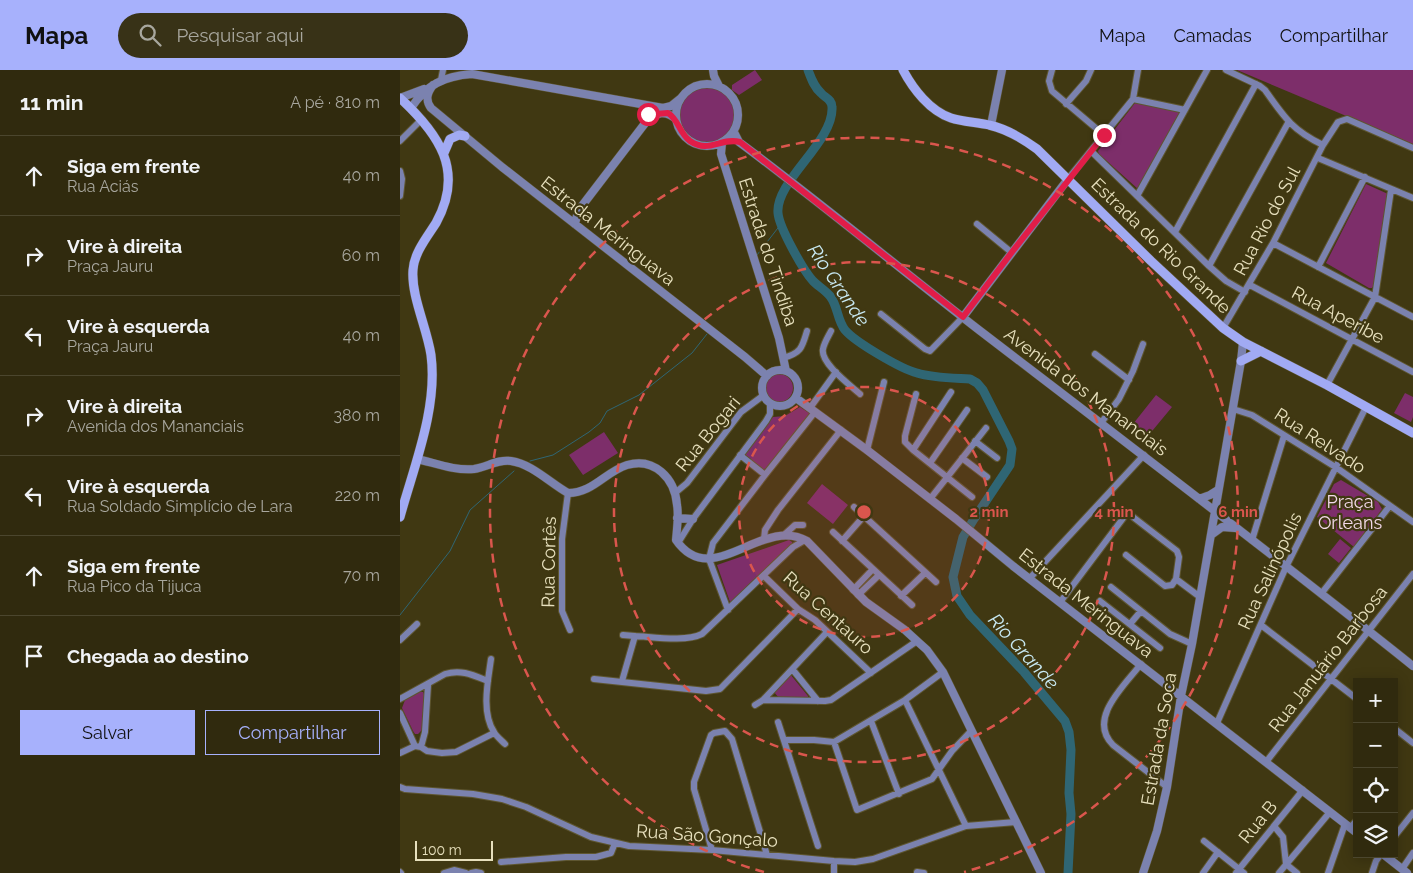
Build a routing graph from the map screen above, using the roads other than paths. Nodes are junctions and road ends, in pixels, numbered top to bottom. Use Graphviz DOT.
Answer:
graph roads {
  1 [pos="443,70"];
  2 [pos="712,70"];
  3 [pos="903,70"];
  4 [pos="1002,70"];
  5 [pos="1052,70"];
  6 [pos="1091,70"];
  7 [pos="1138,70"];
  8 [pos="1207,70"];
  9 [pos="1226,70"];
  10 [pos="467,72"];
  11 [pos="441,80"];
  12 [pos="702,84"];
  13 [pos="1256,84"];
  14 [pos="433,85"];
  15 [pos="719,86"];
  16 [pos="400,98"];
  17 [pos="681,98"];
  18 [pos="1133,99"];
  19 [pos="640,104"];
  20 [pos="1066,104"];
  21 [pos="431,108"];
  22 [pos="412,109"];
  23 [pos="1185,110"];
  24 [pos="422,119"];
  25 [pos="676,120"];
  26 [pos="646,122"];
  27 [pos="1288,123"];
  28 [pos="992,126"];
  29 [pos="734,132"];
  30 [pos="1104,135"];
  31 [pos="465,136"];
  32 [pos="400,141"];
  33 [pos="724,142"];
  34 [pos="740,142"];
  35 [pos="712,146"];
  36 [pos="1323,146"];
  37 [pos="1413,148"];
  38 [pos="1091,151"];
  39 [pos="444,153"];
  40 [pos="721,154"];
  41 [pos="1318,158"];
  42 [pos="400,171"];
  43 [pos="1365,177"];
  44 [pos="1068,179"];
  45 [pos="1391,190"];
  46 [pos="400,196"];
  47 [pos="1137,196"];
  48 [pos="1413,198"];
  49 [pos="578,211"];
  50 [pos="565,216"];
  51 [pos="575,224"];
  52 [pos="977,224"];
  53 [pos="1175,232"];
  54 [pos="1273,243"];
  55 [pos="1012,252"];
  56 [pos="1209,266"];
  57 [pos="1318,267"];
  58 [pos="1250,285"];
  59 [pos="1245,292"];
  60 [pos="1375,297"];
  61 [pos="881,314"];
  62 [pos="963,317"];
  63 [pos="1413,317"];
  64 [pos="1224,328"];
  65 [pos="807,331"];
  66 [pos="831,331"];
  67 [pos="1353,340"];
  68 [pos="1243,342"];
  69 [pos="1143,344"];
  70 [pos="1261,351"];
  71 [pos="1095,354"];
  72 [pos="783,359"];
  73 [pos="1241,361"];
  74 [pos="782,371"];
  75 [pos="836,372"];
  76 [pos="1413,372"];
  77 [pos="767,376"];
  78 [pos="1129,380"];
  79 [pos="884,382"];
  80 [pos="1328,385"];
  81 [pos="951,392"];
  82 [pos="860,394"];
  83 [pos="916,394"];
  84 [pos="764,395"];
  85 [pos="796,398"];
  86 [pos="770,403"];
  87 [pos="1366,407"];
  88 [pos="1233,409"];
  89 [pos="812,410"];
  90 [pos="967,410"];
  91 [pos="1101,422"];
  92 [pos="986,428"];
  93 [pos="840,430"];
  94 [pos="1413,433"];
  95 [pos="1284,436"];
  96 [pos="975,441"];
  97 [pos="910,448"];
  98 [pos="867,450"];
  99 [pos="740,455"];
  100 [pos="1144,455"];
  101 [pos="417,458"];
  102 [pos="962,458"];
  103 [pos="997,458"];
  104 [pos="930,463"];
  105 [pos="1337,468"];
  106 [pos="765,474"];
  107 [pos="947,477"];
  108 [pos="987,477"];
  109 [pos="1218,490"];
  110 [pos="568,493"];
  111 [pos="675,493"];
  112 [pos="972,497"];
  113 [pos="930,499"];
  114 [pos="1199,499"];
  115 [pos="854,507"];
  116 [pos="1390,507"];
  117 [pos="1215,512"];
  118 [pos="864,516"];
  119 [pos="400,517"];
  120 [pos="1124,517"];
  121 [pos="1134,517"];
  122 [pos="677,518"];
  123 [pos="692,520"];
  124 [pos="1413,522"];
  125 [pos="803,525"];
  126 [pos="1236,528"];
  127 [pos="765,530"];
  128 [pos="833,532"];
  129 [pos="784,535"];
  130 [pos="1211,535"];
  131 [pos="796,536"];
  132 [pos="764,540"];
  133 [pos="805,540"];
  134 [pos="842,540"];
  135 [pos="1252,540"];
  136 [pos="678,543"];
  137 [pos="752,544"];
  138 [pos="793,547"];
  139 [pos="1126,555"];
  140 [pos="709,559"];
  141 [pos="1286,567"];
  142 [pos="873,569"];
  143 [pos="925,573"];
  144 [pos="1413,574"];
  145 [pos="879,575"];
  146 [pos="764,576"];
  147 [pos="1030,578"];
  148 [pos="1176,580"];
  149 [pos="936,582"];
  150 [pos="1111,587"];
  151 [pos="855,592"];
  152 [pos="1321,594"];
  153 [pos="902,596"];
  154 [pos="1200,597"];
  155 [pos="1061,601"];
  156 [pos="1100,601"];
  157 [pos="912,605"];
  158 [pos="798,609"];
  159 [pos="728,610"];
  160 [pos="1141,611"];
  161 [pos="417,624"];
  162 [pos="1130,624"];
  163 [pos="1261,625"];
  164 [pos="570,630"];
  165 [pos="1368,630"];
  166 [pos="827,632"];
  167 [pos="623,635"];
  168 [pos="635,636"];
  169 [pos="400,640"];
  170 [pos="918,641"];
  171 [pos="1192,644"];
  172 [pos="1160,648"];
  173 [pos="492,659"];
  174 [pos="1141,664"];
  175 [pos="1413,666"];
  176 [pos="793,670"];
  177 [pos="943,672"];
  178 [pos="871,673"];
  179 [pos="594,679"];
  180 [pos="1331,679"];
  181 [pos="488,681"];
  182 [pos="622,681"];
  183 [pos="428,684"];
  184 [pos="1181,696"];
  185 [pos="1353,696"];
  186 [pos="400,699"];
  187 [pos="763,700"];
  188 [pos="905,700"];
  189 [pos="818,701"];
  190 [pos="755,705"];
  191 [pos="400,713"];
  192 [pos="871,721"];
  193 [pos="778,722"];
  194 [pos="1217,723"];
  195 [pos="971,731"];
  196 [pos="1398,731"];
  197 [pos="494,733"];
  198 [pos="784,740"];
  199 [pos="834,742"];
  200 [pos="1413,743"];
  201 [pos="505,744"];
  202 [pos="418,746"];
  203 [pos="400,752"];
  204 [pos="1266,762"];
  205 [pos="938,767"];
  206 [pos="400,787"];
  207 [pos="1168,787"];
  208 [pos="1303,790"];
  209 [pos="899,794"];
  210 [pos="1330,812"];
  211 [pos="1413,813"];
  212 [pos="1016,822"];
  213 [pos="966,826"];
  214 [pos="1274,826"];
  215 [pos="1351,829"];
  216 [pos="1398,832"];
  217 [pos="1204,841"];
  218 [pos="615,843"];
  219 [pos="818,846"];
  220 [pos="712,850"];
  221 [pos="1218,852"];
  222 [pos="1413,853"];
  223 [pos="767,855"];
  224 [pos="1379,858"];
  225 [pos="1387,858"];
  226 [pos="834,861"];
  227 [pos="501,862"];
  228 [pos="1286,864"];
  229 [pos="1404,871"];
  230 [pos="917,872"];
  231 [pos="1240,872"];
  232 [pos="444,873"];
  233 [pos="466,873"];
  234 [pos="471,873"];
  235 [pos="481,873"];
  236 [pos="834,873"];
  237 [pos="924,873"];
  238 [pos="1041,873"];
  239 [pos="1143,873"];
  240 [pos="1203,873"];
  241 [pos="1279,873"];
  242 [pos="1296,873"];
  243 [pos="1328,873"];
  244 [pos="1372,873"];
  1 -- 11 [label="street"];
  2 -- 12 [label="street"];
  2 -- 15 [label="street"];
  3 -- 28 [label="main road, Estrada do Rio Grande"];
  4 -- 28 [label="street"];
  5 -- 20 [label="street"];
  6 -- 20 [label="street"];
  7 -- 18 [label="street"];
  8 -- 23 [label="street"];
  9 -- 13 [label="street"];
  10 -- 11 [label="street"];
  10 -- 19 [label="street"];
  11 -- 14 [label="street"];
  12 -- 15 [label="street"];
  12 -- 17 [label="street"];
  13 -- 27 [label="street"];
  13 -- 53 [label="street"];
  14 -- 16 [label="street"];
  14 -- 21 [label="street"];
  14 -- 22 [label="street"];
  15 -- 29 [label="street"];
  16 -- 22 [label="main road"];
  17 -- 19 [label="street"];
  17 -- 25 [label="street"];
  18 -- 23 [label="street"];
  18 -- 30 [label="street"];
  19 -- 26 [label="street"];
  20 -- 30 [label="street"];
  21 -- 22 [label="street"];
  21 -- 31 [label="street, Estrada Meringuava"];
  22 -- 24 [label="main road"];
  23 -- 47 [label="street"];
  24 -- 32 [label="street"];
  24 -- 39 [label="main road"];
  25 -- 26 [label="street"];
  25 -- 35 [label="street"];
  26 -- 49 [label="street"];
  27 -- 36 [label="street"];
  27 -- 56 [label="street"];
  28 -- 44 [label="main road, Estrada do Rio Grande"];
  29 -- 33 [label="street"];
  29 -- 34 [label="street, Avenida dos Mananciais"];
  30 -- 38 [label="street"];
  31 -- 39 [label="main road"];
  31 -- 50 [label="street, Estrada Meringuava"];
  33 -- 34 [label="street, Avenida dos Mananciais"];
  33 -- 35 [label="street"];
  33 -- 40 [label="street, Estrada do Tindiba"];
  34 -- 62 [label="street, Avenida dos Mananciais"];
  35 -- 40 [label="street"];
  36 -- 37 [label="street, Rua Rio do Sul"];
  36 -- 41 [label="street, Rua Rio do Sul"];
  38 -- 44 [label="street"];
  38 -- 47 [label="street"];
  39 -- 101 [label="main road"];
  40 -- 72 [label="street, Estrada do Tindiba"];
  41 -- 43 [label="street"];
  41 -- 54 [label="street, Rua Rio do Sul"];
  42 -- 46 [label="street"];
  43 -- 45 [label="street"];
  43 -- 57 [label="street"];
  44 -- 55 [label="street"];
  44 -- 64 [label="main road, Estrada do Rio Grande"];
  45 -- 48 [label="street"];
  45 -- 60 [label="street"];
  47 -- 53 [label="street"];
  49 -- 50 [label="street"];
  49 -- 51 [label="street"];
  50 -- 51 [label="street, Estrada Meringuava"];
  51 -- 77 [label="street, Estrada Meringuava"];
  52 -- 55 [label="street"];
  53 -- 56 [label="street"];
  54 -- 57 [label="street"];
  54 -- 58 [label="street, Rua Rio do Sul"];
  55 -- 62 [label="street"];
  56 -- 59 [label="street"];
  57 -- 60 [label="street"];
  58 -- 59 [label="street, Rua Rio do Sul"];
  58 -- 67 [label="street, Rua Aperibe"];
  59 -- 64 [label="street, Rua Rio do Sul"];
  60 -- 63 [label="street"];
  60 -- 67 [label="street"];
  61 -- 62 [label="street"];
  62 -- 91 [label="street, Avenida dos Mananciais"];
  64 -- 68 [label="main road, Estrada do Rio Grande"];
  65 -- 72 [label="street"];
  66 -- 75 [label="street"];
  67 -- 76 [label="street, Rua Aperibe"];
  67 -- 80 [label="street"];
  68 -- 70 [label="main road, Estrada do Rio Grande"];
  68 -- 73 [label="street, Estrada da Soca"];
  69 -- 78 [label="street"];
  70 -- 73 [label="main road"];
  70 -- 80 [label="main road, Estrada do Rio Grande"];
  71 -- 78 [label="street"];
  72 -- 74 [label="street, Estrada do Tindiba"];
  73 -- 88 [label="street, Estrada da Soca"];
  74 -- 77 [label="street"];
  74 -- 85 [label="street"];
  75 -- 82 [label="street"];
  75 -- 89 [label="street"];
  77 -- 84 [label="street"];
  78 -- 91 [label="street"];
  79 -- 98 [label="street"];
  80 -- 87 [label="main road, Estrada do Rio Grande"];
  81 -- 97 [label="street"];
  83 -- 97 [label="street"];
  84 -- 86 [label="street"];
  84 -- 111 [label="street, Rua Bogari"];
  85 -- 86 [label="street"];
  85 -- 89 [label="street, Estrada Meringuava"];
  86 -- 99 [label="street"];
  87 -- 94 [label="main road, Estrada do Rio Grande"];
  87 -- 105 [label="street, Rua Salinópolis"];
  88 -- 95 [label="street, Rua Relvado"];
  88 -- 109 [label="street, Estrada da Soca"];
  89 -- 93 [label="street, Estrada Meringuava"];
  89 -- 106 [label="street"];
  90 -- 104 [label="street"];
  91 -- 100 [label="street, Avenida dos Mananciais"];
  92 -- 96 [label="street"];
  93 -- 98 [label="street, Estrada Meringuava"];
  93 -- 127 [label="street"];
  95 -- 105 [label="street, Rua Relvado"];
  95 -- 135 [label="street"];
  96 -- 102 [label="street"];
  96 -- 103 [label="street"];
  97 -- 104 [label="street"];
  98 -- 113 [label="street, Estrada Meringuava"];
  99 -- 106 [label="street"];
  99 -- 123 [label="street"];
  100 -- 114 [label="street, Avenida dos Mananciais"];
  100 -- 147 [label="street"];
  101 -- 110 [label="street"];
  101 -- 119 [label="main road"];
  102 -- 107 [label="street"];
  102 -- 108 [label="street"];
  104 -- 107 [label="street"];
  105 -- 116 [label="street, Rua Relvado"];
  105 -- 141 [label="street, Rua Salinópolis"];
  106 -- 140 [label="street"];
  107 -- 112 [label="street"];
  107 -- 113 [label="street"];
  109 -- 114 [label="street"];
  109 -- 117 [label="street, Estrada da Soca"];
  110 -- 111 [label="street"];
  110 -- 164 [label="street, Rua Cortês"];
  111 -- 122 [label="street"];
  113 -- 147 [label="street, Estrada Meringuava"];
  114 -- 117 [label="street, Avenida dos Mananciais"];
  115 -- 118 [label="street"];
  116 -- 124 [label="street, Rua Relvado"];
  116 -- 152 [label="street"];
  117 -- 126 [label="street, Avenida dos Mananciais"];
  117 -- 130 [label="street, Estrada da Soca"];
  118 -- 134 [label="street"];
  118 -- 143 [label="street"];
  120 -- 155 [label="street"];
  121 -- 148 [label="street"];
  122 -- 123 [label="street"];
  122 -- 136 [label="street"];
  123 -- 136 [label="street"];
  125 -- 129 [label="street"];
  126 -- 130 [label="street"];
  126 -- 135 [label="street, Avenida dos Mananciais"];
  127 -- 132 [label="street"];
  127 -- 137 [label="street"];
  128 -- 134 [label="street"];
  129 -- 131 [label="street"];
  129 -- 132 [label="street"];
  130 -- 154 [label="street, Estrada da Soca"];
  131 -- 133 [label="street"];
  131 -- 138 [label="street"];
  132 -- 137 [label="street"];
  133 -- 138 [label="street"];
  133 -- 151 [label="street"];
  134 -- 142 [label="street"];
  135 -- 141 [label="street, Avenida dos Mananciais"];
  136 -- 140 [label="street"];
  137 -- 140 [label="street"];
  138 -- 146 [label="street"];
  139 -- 148 [label="street"];
  140 -- 159 [label="street"];
  141 -- 152 [label="street, Avenida dos Mananciais"];
  141 -- 163 [label="street, Rua Salinópolis"];
  142 -- 145 [label="street"];
  142 -- 151 [label="street"];
  143 -- 149 [label="street"];
  143 -- 153 [label="street"];
  144 -- 165 [label="street, Rua Januário Barbosa"];
  145 -- 151 [label="street"];
  145 -- 153 [label="street"];
  146 -- 158 [label="street, Rua Centauro"];
  146 -- 159 [label="street"];
  147 -- 155 [label="street, Estrada Meringuava"];
  148 -- 154 [label="street"];
  150 -- 160 [label="street"];
  151 -- 170 [label="street"];
  152 -- 165 [label="street, Avenida dos Mananciais"];
  153 -- 157 [label="street"];
  154 -- 171 [label="street, Estrada da Soca"];
  155 -- 174 [label="street, Estrada Meringuava"];
  156 -- 162 [label="street"];
  158 -- 166 [label="street, Rua Centauro"];
  158 -- 182 [label="street"];
  159 -- 168 [label="street"];
  160 -- 162 [label="street"];
  160 -- 171 [label="street"];
  161 -- 169 [label="street"];
  162 -- 172 [label="street"];
  163 -- 180 [label="street"];
  163 -- 194 [label="street, Rua Salinópolis"];
  165 -- 175 [label="street, Avenida dos Mananciais"];
  165 -- 180 [label="street, Rua Januário Barbosa"];
  166 -- 176 [label="street"];
  166 -- 178 [label="street, Rua Centauro"];
  167 -- 168 [label="street"];
  168 -- 182 [label="street"];
  170 -- 177 [label="street"];
  170 -- 178 [label="street"];
  171 -- 184 [label="street, Estrada da Soca"];
  173 -- 181 [label="street"];
  174 -- 184 [label="street, Estrada Meringuava"];
  174 -- 207 [label="street"];
  176 -- 187 [label="street"];
  176 -- 189 [label="street"];
  177 -- 188 [label="street"];
  177 -- 195 [label="street"];
  178 -- 189 [label="street"];
  179 -- 182 [label="street"];
  180 -- 185 [label="street"];
  180 -- 204 [label="street, Rua Januário Barbosa"];
  181 -- 183 [label="street"];
  181 -- 197 [label="street"];
  183 -- 186 [label="street"];
  183 -- 202 [label="street"];
  184 -- 194 [label="street, Estrada Meringuava"];
  184 -- 207 [label="street, Estrada da Soca"];
  187 -- 189 [label="street"];
  187 -- 190 [label="street"];
  188 -- 192 [label="street"];
  188 -- 205 [label="street"];
  191 -- 202 [label="street"];
  192 -- 199 [label="street"];
  192 -- 209 [label="street"];
  193 -- 198 [label="street"];
  194 -- 204 [label="street, Estrada Meringuava"];
  195 -- 205 [label="street"];
  195 -- 212 [label="street"];
  196 -- 200 [label="street"];
  197 -- 201 [label="street"];
  197 -- 202 [label="street"];
  198 -- 199 [label="street"];
  198 -- 219 [label="street"];
  199 -- 209 [label="street"];
  202 -- 203 [label="street"];
  204 -- 208 [label="street, Estrada Meringuava"];
  205 -- 209 [label="street"];
  205 -- 213 [label="street"];
  206 -- 218 [label="street, Rua São Gonçalo"];
  207 -- 239 [label="street, Estrada da Soca"];
  208 -- 210 [label="street, Estrada Meringuava"];
  208 -- 214 [label="street, Rua B"];
  210 -- 215 [label="street, Estrada Meringuava"];
  210 -- 228 [label="street"];
  211 -- 216 [label="street"];
  212 -- 213 [label="street, Rua São Gonçalo"];
  212 -- 238 [label="street"];
  213 -- 226 [label="street, Rua São Gonçalo"];
  214 -- 228 [label="street"];
  214 -- 231 [label="street, Rua B"];
  215 -- 243 [label="street"];
  217 -- 221 [label="street"];
  218 -- 220 [label="street, Rua São Gonçalo"];
  218 -- 227 [label="street"];
  220 -- 223 [label="street, Rua São Gonçalo"];
  220 -- 223 [label="street"];
  221 -- 231 [label="street"];
  221 -- 240 [label="street"];
  222 -- 229 [label="street"];
  223 -- 226 [label="street, Rua São Gonçalo"];
  224 -- 244 [label="street"];
  225 -- 229 [label="street"];
  226 -- 236 [label="street"];
  228 -- 241 [label="street"];
  228 -- 242 [label="street"];
  230 -- 237 [label="street"];
  232 -- 233 [label="street"];
  234 -- 235 [label="street"];
}
